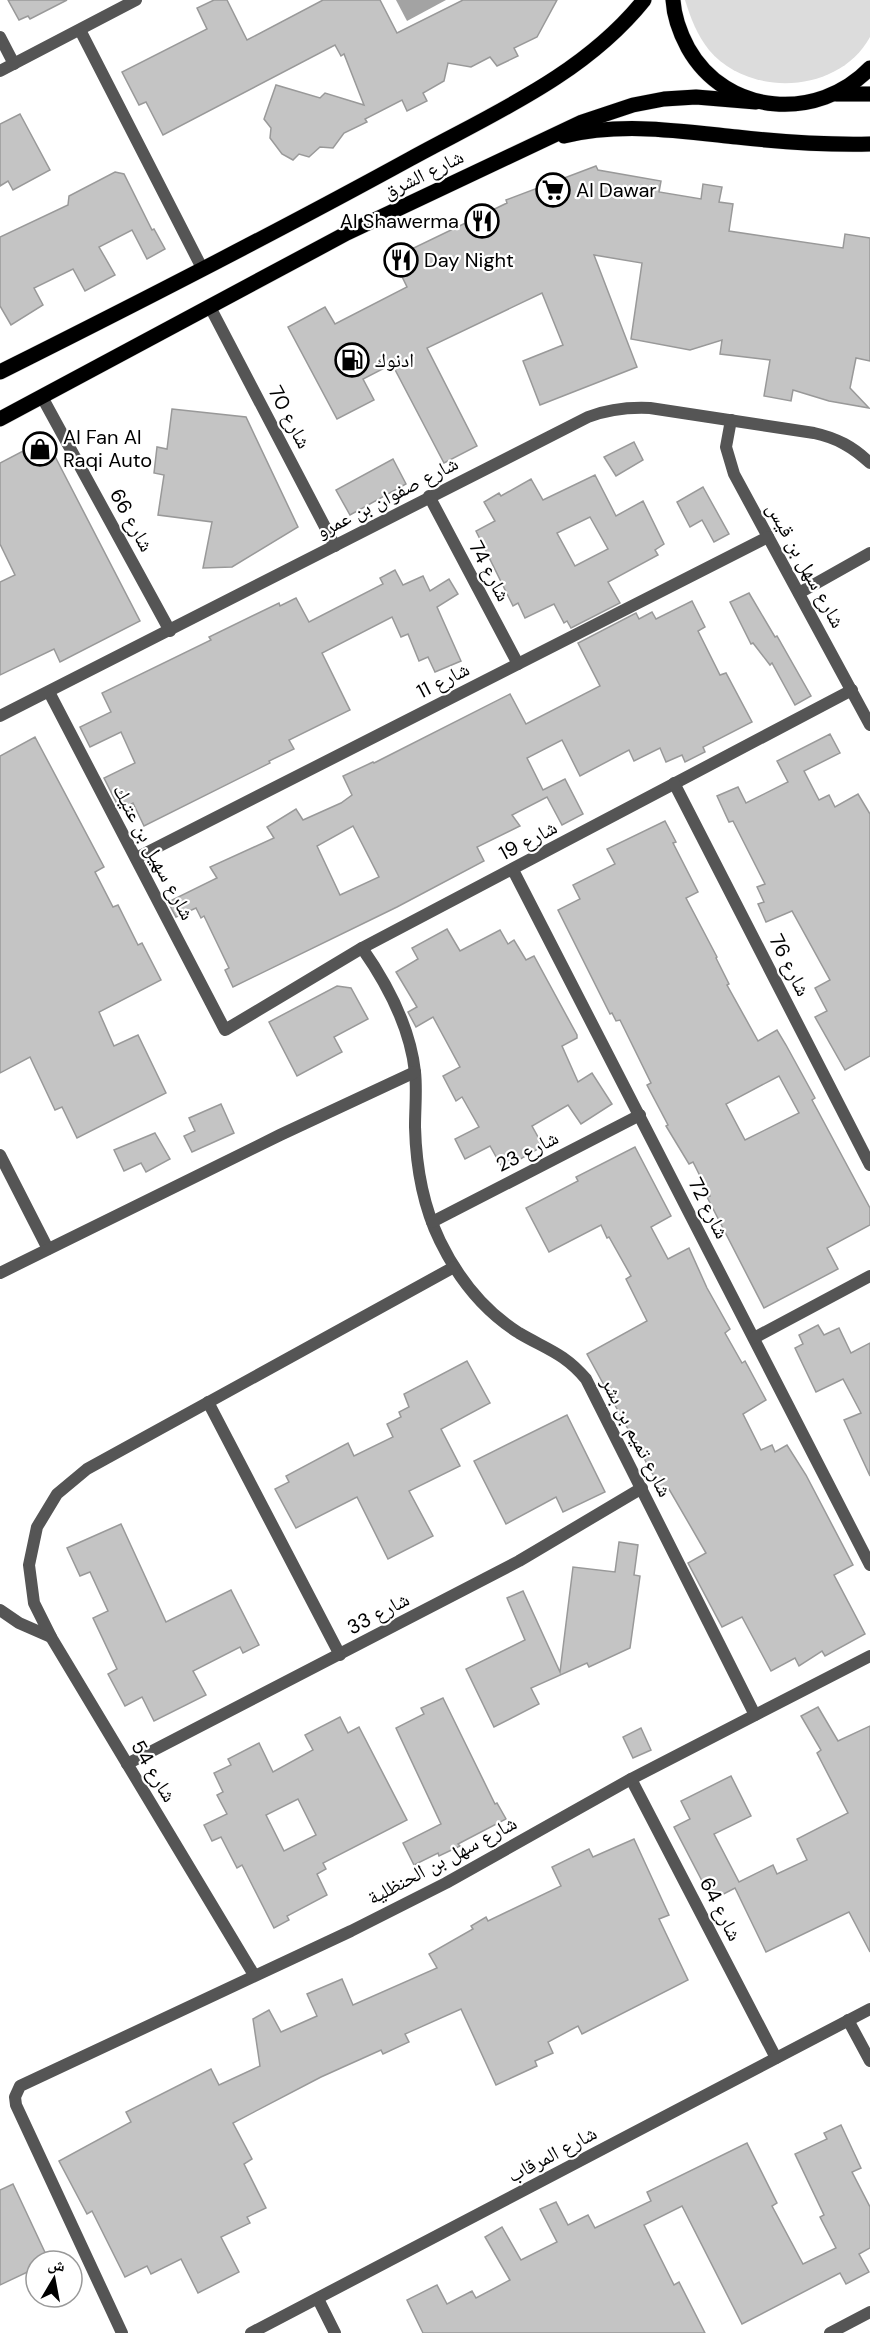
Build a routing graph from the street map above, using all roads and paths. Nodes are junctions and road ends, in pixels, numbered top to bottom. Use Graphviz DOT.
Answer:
graph roads {
  1 [pos="136,0"];
  2 [pos="644,0"];
  3 [pos="673,0"];
  4 [pos="80,30"];
  5 [pos="0,37"];
  6 [pos="14,64"];
  7 [pos="870,68"];
  8 [pos="0,70"];
  9 [pos="836,94"];
  10 [pos="870,94"];
  11 [pos="756,102"];
  12 [pos="538,142"];
  13 [pos="870,144"];
  14 [pos="203,270"];
  15 [pos="210,307"];
  16 [pos="0,372"];
  17 [pos="42,397"];
  18 [pos="0,418"];
  19 [pos="731,420"];
  20 [pos="870,463"];
  21 [pos="429,496"];
  22 [pos="768,537"];
  23 [pos="335,546"];
  24 [pos="870,553"];
  25 [pos="799,593"];
  26 [pos="171,631"];
  27 [pos="518,664"];
  28 [pos="852,690"];
  29 [pos="49,692"];
  30 [pos="0,716"];
  31 [pos="870,725"];
  32 [pos="674,783"];
  33 [pos="136,858"];
  34 [pos="513,870"];
  35 [pos="362,948"];
  36 [pos="225,1030"];
  37 [pos="415,1072"];
  38 [pos="640,1115"];
  39 [pos="0,1155"];
  40 [pos="870,1165"];
  41 [pos="432,1222"];
  42 [pos="48,1250"];
  43 [pos="454,1267"];
  44 [pos="0,1273"];
  45 [pos="870,1276"];
  46 [pos="754,1338"];
  47 [pos="208,1402"];
  48 [pos="642,1488"];
  49 [pos="870,1564"];
  50 [pos="0,1610"];
  51 [pos="51,1637"];
  52 [pos="340,1655"];
  53 [pos="870,1656"];
  54 [pos="755,1715"];
  55 [pos="127,1764"];
  56 [pos="631,1779"];
  57 [pos="254,1975"];
  58 [pos="870,2009"];
  59 [pos="848,2020"];
  60 [pos="776,2058"];
  61 [pos="870,2061"];
  62 [pos="318,2299"];
  63 [pos="869,2315"];
  64 [pos="122,2333"];
  65 [pos="251,2333"];
  66 [pos="335,2333"];
  67 [pos="830,2333"];
  1 -- 4 [label="street"];
  2 -- 14 [label="main road, شارع الشرق"];
  3 -- 11 [label="main road"];
  4 -- 6 [label="street"];
  4 -- 14 [label="street"];
  5 -- 6 [label="street"];
  6 -- 8 [label="street"];
  7 -- 9 [label="main road"];
  9 -- 10 [label="main road"];
  9 -- 11 [label="main road, شارع الشرق"];
  11 -- 12 [label="main road, شارع الشرق"];
  12 -- 13 [label="main road"];
  12 -- 15 [label="main road, شارع الشرق"];
  14 -- 16 [label="main road, شارع الشرق"];
  15 -- 17 [label="main road, شارع الشرق"];
  15 -- 23 [label="street, شارع 70"];
  17 -- 18 [label="main road, شارع الشرق"];
  17 -- 26 [label="street, شارع 66"];
  19 -- 20 [label="street, شارع صفوان بن عمرو"];
  19 -- 21 [label="street, شارع صفوان بن عمرو"];
  19 -- 22 [label="street, شارع سهل بن قيس"];
  21 -- 23 [label="street, شارع صفوان بن عمرو"];
  21 -- 27 [label="street, شارع 74"];
  22 -- 25 [label="street, شارع سهل بن قيس"];
  22 -- 27 [label="street, شارع 11"];
  23 -- 26 [label="street, شارع صفوان بن عمرو"];
  24 -- 25 [label="street"];
  25 -- 28 [label="street, شارع سهل بن قيس"];
  26 -- 29 [label="street, شارع صفوان بن عمرو"];
  27 -- 33 [label="street, شارع 11"];
  28 -- 31 [label="street, شارع سهل بن قيس"];
  28 -- 32 [label="street, شارع 19"];
  29 -- 30 [label="street, شارع صفوان بن عمرو"];
  29 -- 33 [label="street, شارع سهيل بن عتيك"];
  32 -- 34 [label="street, شارع 19"];
  32 -- 40 [label="street, شارع 76"];
  33 -- 36 [label="street, شارع سهيل بن عتيك"];
  34 -- 35 [label="street, شارع 19"];
  34 -- 38 [label="street, شارع 72"];
  35 -- 36 [label="street, شارع 19"];
  35 -- 37 [label="street, شارع تميم بن بشر"];
  37 -- 41 [label="street, شارع تميم بن بشر"];
  37 -- 42 [label="street"];
  38 -- 41 [label="street, شارع 23"];
  38 -- 46 [label="street, شارع 72"];
  39 -- 42 [label="street"];
  41 -- 43 [label="street, شارع تميم بن بشر"];
  42 -- 44 [label="street"];
  43 -- 47 [label="street, شارع 54"];
  43 -- 48 [label="street, شارع تميم بن بشر"];
  45 -- 46 [label="street"];
  46 -- 49 [label="street, شارع 72"];
  47 -- 51 [label="street, شارع 54"];
  47 -- 52 [label="street"];
  48 -- 52 [label="street, شارع 33"];
  48 -- 54 [label="street, شارع تميم بن بشر"];
  50 -- 51 [label="street"];
  51 -- 55 [label="street, شارع 54"];
  52 -- 55 [label="street, شارع 33"];
  53 -- 54 [label="street, شارع سهل بن الحنظلية"];
  54 -- 56 [label="street, شارع سهل بن الحنظلية"];
  55 -- 57 [label="street, شارع 54"];
  56 -- 57 [label="street, شارع سهل بن الحنظلية"];
  56 -- 60 [label="street, شارع 64"];
  57 -- 64 [label="street, شارع سهل بن الحنظلية"];
  58 -- 59 [label="street, شارع المرقاب"];
  59 -- 60 [label="street, شارع المرقاب"];
  59 -- 61 [label="street"];
  60 -- 62 [label="street, شارع المرقاب"];
  62 -- 65 [label="street, شارع المرقاب"];
  62 -- 66 [label="street"];
  63 -- 67 [label="street"];
}
